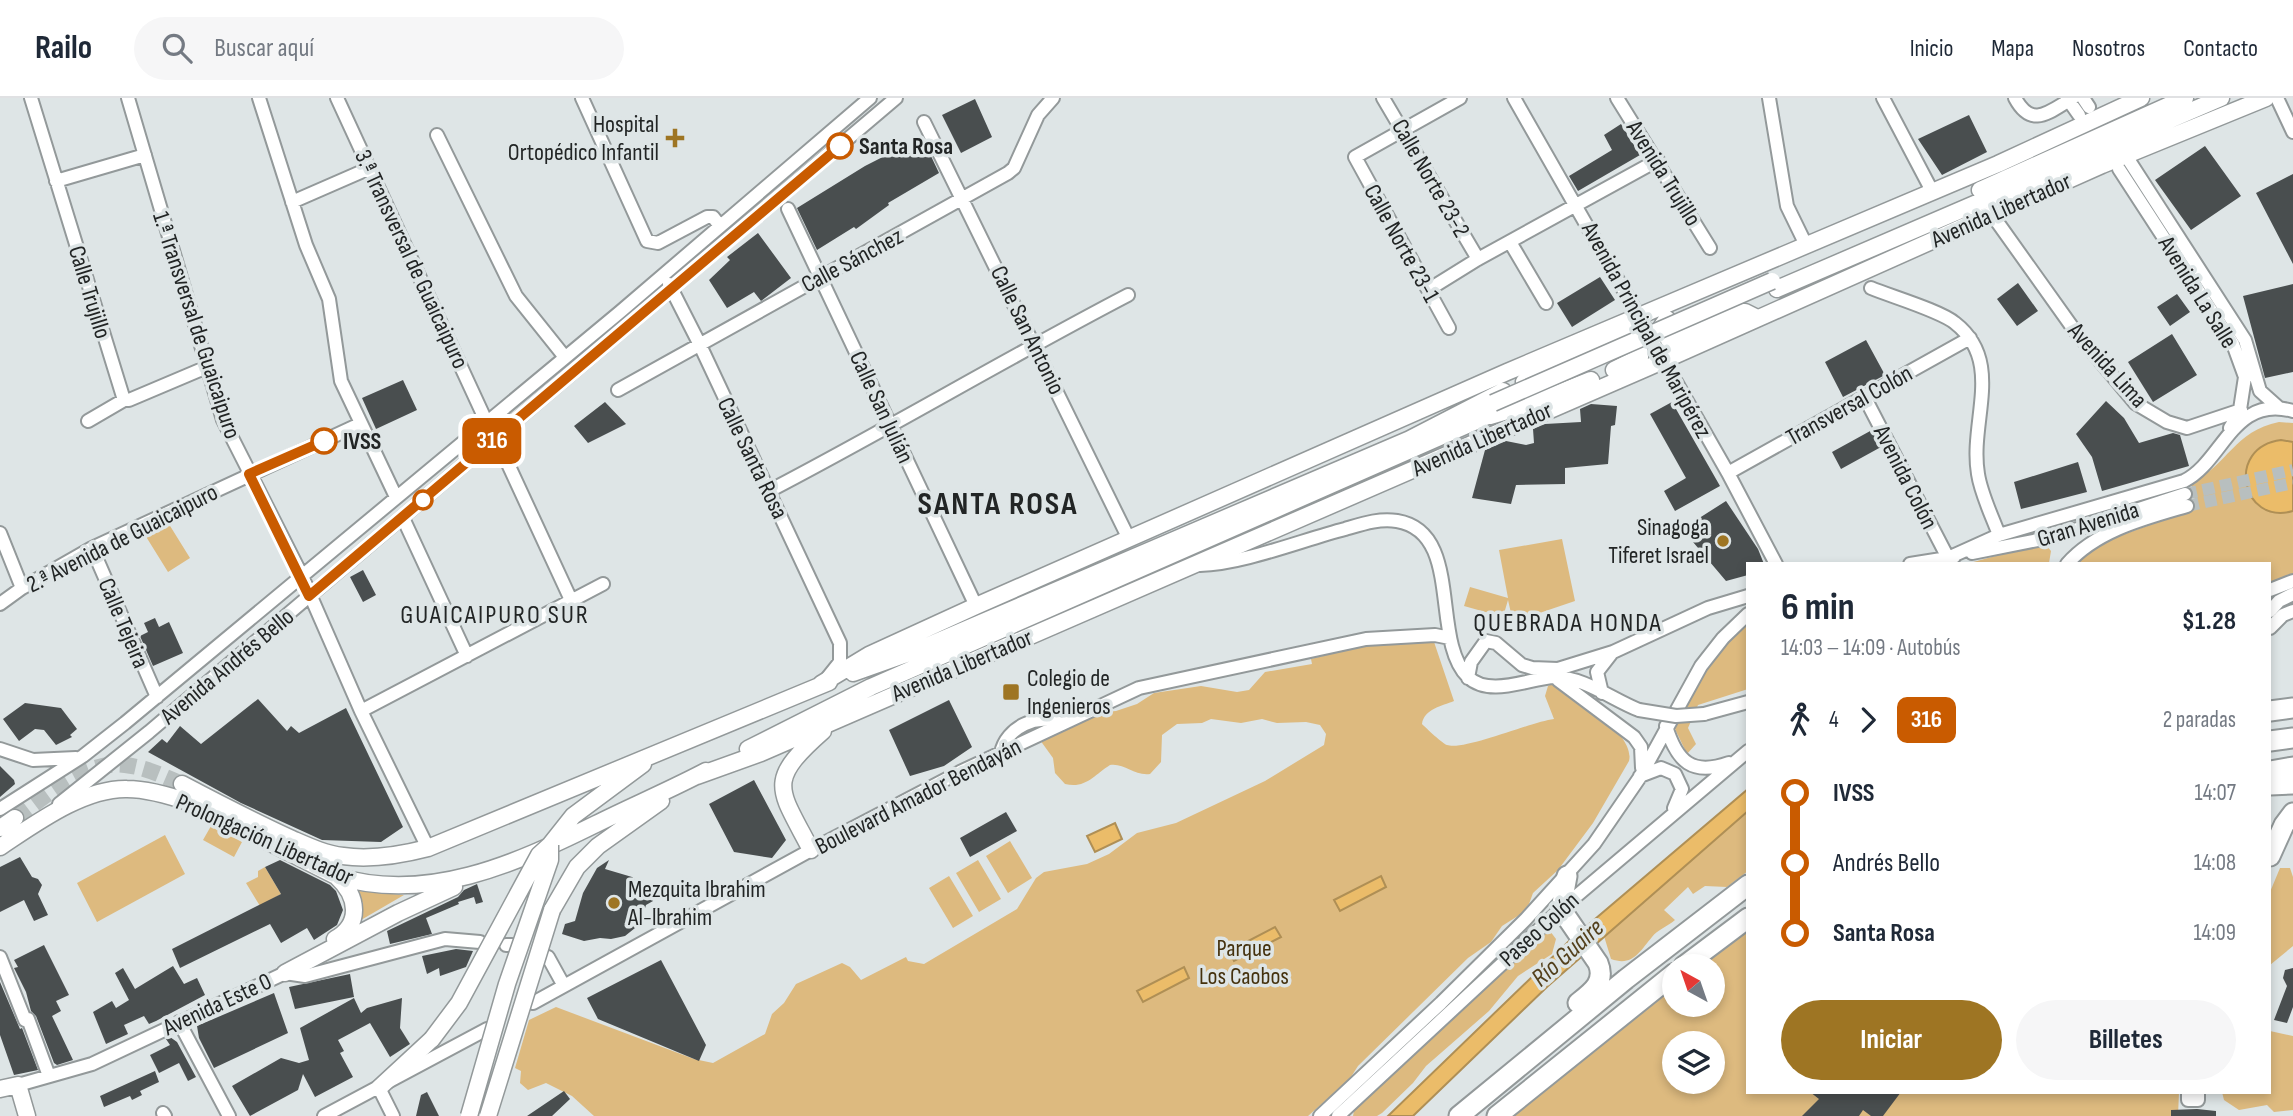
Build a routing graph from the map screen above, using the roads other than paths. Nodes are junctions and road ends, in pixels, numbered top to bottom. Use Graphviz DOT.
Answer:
graph roads {
  1 [pos="31,98"];
  2 [pos="128,98"];
  3 [pos="259,98"];
  4 [pos="337,98"];
  5 [pos="582,98"];
  6 [pos="870,98"];
  7 [pos="896,98"];
  8 [pos="1054,98"];
  9 [pos="1384,98"];
  10 [pos="1460,98"];
  11 [pos="1514,98"];
  12 [pos="1617,98"];
  13 [pos="1769,98"];
  14 [pos="1883,98"];
  15 [pos="2015,98"];
  16 [pos="2141,98"];
  17 [pos="2186,98"];
  18 [pos="2221,98"];
  19 [pos="2266,98"];
  20 [pos="2277,98"];
  21 [pos="2069,99"];
  22 [pos="2083,107"];
  23 [pos="2161,108"];
  24 [pos="924,122"];
  25 [pos="1403,130"];
  26 [pos="2146,130"];
  27 [pos="2293,132"];
  28 [pos="437,135"];
  29 [pos="145,155"];
  30 [pos="1658,160"];
  31 [pos="1998,164"];
  32 [pos="369,168"];
  33 [pos="56,181"];
  34 [pos="2066,181"];
  35 [pos="1932,191"];
  36 [pos="963,200"];
  37 [pos="292,202"];
  38 [pos="1576,204"];
  39 [pos="788,209"];
  40 [pos="1993,216"];
  41 [pos="720,226"];
  42 [pos="1510,242"];
  43 [pos="1806,245"];
  44 [pos="1710,248"];
  45 [pos="1478,259"];
  46 [pos="1754,268"];
  47 [pos="663,275"];
  48 [pos="821,277"];
  49 [pos="1775,285"];
  50 [pos="1871,288"];
  51 [pos="672,289"];
  52 [pos="1428,290"];
  53 [pos="1128,295"];
  54 [pos="1546,303"];
  55 [pos="1646,314"];
  56 [pos="1757,318"];
  57 [pos="1450,328"];
  58 [pos="1970,338"];
  59 [pos="699,343"];
  60 [pos="1035,344"];
  61 [pos="564,356"];
  62 [pos="1669,357"];
  63 [pos="207,367"];
  64 [pos="618,390"];
  65 [pos="1864,397"];
  66 [pos="124,400"];
  67 [pos="2279,408"];
  68 [pos="2241,410"];
  69 [pos="1492,411"];
  70 [pos="2293,411"];
  71 [pos="88,421"];
  72 [pos="486,421"];
  73 [pos="360,424"];
  74 [pos="2236,425"];
  75 [pos="891,426"];
  76 [pos="2226,434"];
  77 [pos="496,438"];
  78 [pos="1406,440"];
  79 [pos="1728,473"];
  80 [pos="249,474"];
  81 [pos="769,492"];
  82 [pos="396,497"];
  83 [pos="1209,504"];
  84 [pos="1233,514"];
  85 [pos="403,518"];
  86 [pos="0,533"];
  87 [pos="1999,535"];
  88 [pos="1123,542"];
  89 [pos="92,548"];
  90 [pos="1158,554"];
  91 [pos="1948,558"];
  92 [pos="1775,562"];
  93 [pos="1923,562"];
  94 [pos="2069,562"];
  95 [pos="1193,565"];
  96 [pos="301,574"];
  97 [pos="2293,581"];
  98 [pos="603,584"];
  99 [pos="22,588"];
  100 [pos="2271,592"];
  101 [pos="2271,592"];
  102 [pos="2293,592"];
  103 [pos="309,596"];
  104 [pos="1746,597"];
  105 [pos="571,600"];
  106 [pos="0,604"];
  107 [pos="1024,604"];
  108 [pos="976,606"];
  109 [pos="2271,610"];
  110 [pos="2293,611"];
  111 [pos="1079,614"];
  112 [pos="1746,616"];
  113 [pos="2271,627"];
  114 [pos="1450,638"];
  115 [pos="840,643"];
  116 [pos="1613,652"];
  117 [pos="869,655"];
  118 [pos="467,656"];
  119 [pos="1555,677"];
  120 [pos="1468,678"];
  121 [pos="821,684"];
  122 [pos="1602,693"];
  123 [pos="157,697"];
  124 [pos="1746,703"];
  125 [pos="2293,708"];
  126 [pos="361,711"];
  127 [pos="2271,711"];
  128 [pos="837,719"];
  129 [pos="1666,726"];
  130 [pos="2293,738"];
  131 [pos="2271,741"];
  132 [pos="0,749"];
  133 [pos="1744,755"];
  134 [pos="653,756"];
  135 [pos="83,757"];
  136 [pos="2293,767"];
  137 [pos="2271,771"];
  138 [pos="696,775"];
  139 [pos="1640,777"];
  140 [pos="182,783"];
  141 [pos="2293,783"];
  142 [pos="681,784"];
  143 [pos="2271,785"];
  144 [pos="0,809"];
  145 [pos="2293,813"];
  146 [pos="44,817"];
  147 [pos="15,818"];
  148 [pos="1661,824"];
  149 [pos="0,828"];
  150 [pos="550,845"];
  151 [pos="1,846"];
  152 [pos="428,848"];
  153 [pos="811,850"];
  154 [pos="2271,854"];
  155 [pos="522,860"];
  156 [pos="336,876"];
  157 [pos="1567,876"];
  158 [pos="1746,887"];
  159 [pos="1564,913"];
  160 [pos="1746,920"];
  161 [pos="480,942"];
  162 [pos="1700,954"];
  163 [pos="0,957"];
  164 [pos="548,957"];
  165 [pos="285,972"];
  166 [pos="1662,983"];
  167 [pos="564,986"];
  168 [pos="533,1003"];
  169 [pos="179,1022"];
  170 [pos="487,1029"];
  171 [pos="1531,1058"];
  172 [pos="49,1076"];
  173 [pos="18,1085"];
  174 [pos="379,1088"];
  175 [pos="0,1089"];
  176 [pos="27,1116"];
  177 [pos="229,1116"];
  178 [pos="324,1116"];
  179 [pos="393,1116"];
  180 [pos="469,1116"];
  181 [pos="488,1116"];
  182 [pos="1320,1116"];
  183 [pos="1338,1116"];
  184 [pos="1460,1116"];
  185 [pos="1497,1116"];
  1 -- 33 [label="street, Calle Trujillo"];
  2 -- 29 [label="street, 1.ª Transversal de Guaicaipuro"];
  3 -- 37 [label="street"];
  4 -- 32 [label="street, 3.ª Transversal de Guaicaipuro"];
  5 -- 41 [label="street"];
  6 -- 41 [label="street, Avenida Andrés Bello"];
  7 -- 51 [label="street, Avenida Andrés Bello"];
  8 -- 36 [label="street, Calle Sánchez"];
  9 -- 25 [label="street, Calle Norte 23-2"];
  10 -- 25 [label="street"];
  11 -- 38 [label="street, Avenida Principal de Maripérez"];
  12 -- 30 [label="street, Avenida Trujillo"];
  13 -- 43 [label="street"];
  14 -- 35 [label="street"];
  15 -- 21 [label="street"];
  16 -- 31 [label="main road, Avenida Libertador"];
  17 -- 23 [label="main road, Avenida Libertador"];
  18 -- 26 [label="main road, Avenida Libertador"];
  19 -- 34 [label="main road, Avenida Libertador"];
  20 -- 27 [label="street"];
  21 -- 22 [label="street"];
  23 -- 31 [label="main road"];
  23 -- 49 [label="main road, Avenida Libertador"];
  24 -- 36 [label="street, Calle San Antonio"];
  25 -- 45 [label="street, Calle Norte 23-2"];
  25 -- 52 [label="street, Calle Norte 23-1"];
  26 -- 34 [label="main road"];
  26 -- 49 [label="main road, Avenida Libertador"];
  28 -- 61 [label="street"];
  29 -- 33 [label="street"];
  29 -- 63 [label="street, 1.ª Transversal de Guaicaipuro"];
  30 -- 38 [label="street"];
  30 -- 44 [label="street, Avenida Trujillo"];
  31 -- 35 [label="main road, Avenida Libertador"];
  32 -- 37 [label="street"];
  32 -- 72 [label="street, 3.ª Transversal de Guaicaipuro"];
  33 -- 66 [label="street, Calle Trujillo"];
  34 -- 40 [label="main road, Avenida Libertador"];
  35 -- 43 [label="main road, Avenida Libertador"];
  36 -- 48 [label="street, Calle Sánchez"];
  36 -- 60 [label="street, Calle San Antonio"];
  37 -- 73 [label="street"];
  38 -- 42 [label="street"];
  38 -- 55 [label="street, Avenida Principal de Maripérez"];
  39 -- 48 [label="street, Calle San Julián"];
  40 -- 56 [label="main road, Avenida Libertador"];
  40 -- 68 [label="street, Avenida Lima"];
  41 -- 47 [label="street, Avenida Andrés Bello"];
  42 -- 45 [label="street"];
  42 -- 54 [label="street"];
  43 -- 46 [label="main road, Avenida Libertador"];
  45 -- 52 [label="street"];
  46 -- 55 [label="main road, Avenida Libertador"];
  46 -- 56 [label="main road"];
  47 -- 51 [label="street, Calle Santa Rosa"];
  47 -- 61 [label="street, Avenida Andrés Bello"];
  48 -- 59 [label="street, Calle Sánchez"];
  48 -- 75 [label="street, Calle San Julián"];
  49 -- 69 [label="main road, Avenida Libertador, bridge"];
  50 -- 58 [label="street"];
  51 -- 59 [label="street, Calle Santa Rosa"];
  51 -- 77 [label="street, Avenida Andrés Bello"];
  52 -- 57 [label="street, Calle Norte 23-1"];
  53 -- 60 [label="street"];
  55 -- 62 [label="main road"];
  55 -- 83 [label="main road, Avenida Libertador"];
  56 -- 62 [label="main road, Avenida Libertador"];
  58 -- 65 [label="street, Transversal Colón"];
  58 -- 87 [label="street"];
  59 -- 64 [label="street, Calle Sánchez"];
  59 -- 81 [label="street, Calle Santa Rosa"];
  60 -- 75 [label="street"];
  60 -- 88 [label="street, Calle San Antonio"];
  61 -- 72 [label="street, Avenida Andrés Bello"];
  62 -- 79 [label="street, Avenida Principal de Maripérez"];
  62 -- 95 [label="main road, Avenida Libertador"];
  63 -- 66 [label="street"];
  63 -- 80 [label="street, 1.ª Transversal de Guaicaipuro"];
  65 -- 79 [label="street, Transversal Colón"];
  65 -- 91 [label="street, Avenida Colón"];
  66 -- 71 [label="street"];
  67 -- 68 [label="street, Avenida La Salle"];
  67 -- 70 [label="street"];
  67 -- 74 [label="street"];
  68 -- 74 [label="street, Avenida La Salle"];
  68 -- 76 [label="street"];
  69 -- 78 [label="main road, Avenida Libertador"];
  69 -- 78 [label="main road"];
  69 -- 90 [label="main road, Avenida Libertador"];
  72 -- 82 [label="street, Avenida Andrés Bello"];
  73 -- 80 [label="street, 2.ª Avenida de Guaicaipuro"];
  73 -- 82 [label="street"];
  74 -- 76 [label="street"];
  75 -- 81 [label="street"];
  75 -- 108 [label="street, Calle San Julián"];
  76 -- 87 [label="street"];
  77 -- 85 [label="street, Avenida Andrés Bello"];
  77 -- 105 [label="street"];
  78 -- 84 [label="main road, Avenida Libertador"];
  79 -- 92 [label="street, Avenida Principal de Maripérez"];
  80 -- 89 [label="street, 2.ª Avenida de Guaicaipuro"];
  80 -- 96 [label="street, 1.ª Transversal de Guaicaipuro"];
  81 -- 115 [label="street, Calle Santa Rosa"];
  82 -- 96 [label="street, Avenida Andrés Bello"];
  83 -- 84 [label="main road"];
  83 -- 88 [label="main road, Avenida Libertador"];
  84 -- 90 [label="main road, Avenida Libertador"];
  85 -- 103 [label="street, Avenida Andrés Bello"];
  85 -- 118 [label="street"];
  86 -- 99 [label="street"];
  87 -- 91 [label="street"];
  88 -- 90 [label="main road"];
  88 -- 107 [label="main road"];
  88 -- 108 [label="main road, Avenida Libertador"];
  89 -- 99 [label="street, 2.ª Avenida de Guaicaipuro"];
  89 -- 123 [label="street, Calle Tejeira"];
  90 -- 107 [label="main road, Avenida Libertador"];
  90 -- 111 [label="main road"];
  90 -- 138 [label="main road, Avenida Libertador"];
  91 -- 93 [label="street"];
  91 -- 94 [label="street, Gran Avenida"];
  95 -- 111 [label="main road, Avenida Libertador"];
  95 -- 114 [label="street"];
  96 -- 103 [label="street, 1.ª Transversal de Guaicaipuro"];
  96 -- 123 [label="street, Avenida Andrés Bello"];
  97 -- 100 [label="street"];
  98 -- 105 [label="street"];
  99 -- 106 [label="street, 2.ª Avenida de Guaicaipuro"];
  101 -- 102 [label="street"];
  102 -- 109 [label="street"];
  103 -- 126 [label="street, 1.ª Transversal de Guaicaipuro"];
  103 -- 146 [label="street, Avenida Andrés Bello"];
  104 -- 116 [label="street"];
  105 -- 118 [label="street"];
  107 -- 121 [label="main road, Avenida Libertador"];
  108 -- 117 [label="main road, Avenida Libertador"];
  110 -- 113 [label="street"];
  111 -- 128 [label="main road, Avenida Libertador"];
  112 -- 129 [label="street, Paseo Colón"];
  114 -- 120 [label="street"];
  114 -- 153 [label="street, Boulevard Amador Bendayán"];
  115 -- 117 [label="street"];
  115 -- 121 [label="street"];
  116 -- 120 [label="street"];
  116 -- 122 [label="street"];
  117 -- 121 [label="main road, Avenida Libertador"];
  118 -- 126 [label="street"];
  119 -- 120 [label="street"];
  119 -- 122 [label="street"];
  119 -- 139 [label="street"];
  121 -- 134 [label="main road, Avenida Libertador"];
  122 -- 124 [label="street, bridge"];
  123 -- 135 [label="street, Avenida Andrés Bello"];
  125 -- 127 [label="highway"];
  126 -- 152 [label="street, 1.ª Transversal de Guaicaipuro"];
  128 -- 138 [label="main road, Avenida Libertador"];
  128 -- 153 [label="main road"];
  129 -- 133 [label="street"];
  129 -- 139 [label="street, Paseo Colón"];
  130 -- 131 [label="highway"];
  132 -- 135 [label="street"];
  133 -- 148 [label="street, Paseo Colón"];
  134 -- 150 [label="main road"];
  134 -- 152 [label="main road, Prolongación Libertador"];
  135 -- 144 [label="street, Avenida Andrés Bello"];
  136 -- 137 [label="highway"];
  138 -- 142 [label="main road, Avenida Libertador"];
  139 -- 148 [label="street"];
  139 -- 157 [label="street, Paseo Colón"];
  140 -- 152 [label="main road, Prolongación Libertador"];
  141 -- 143 [label="highway"];
  142 -- 155 [label="main road, Prolongación Libertador"];
  142 -- 181 [label="main road, bridge"];
  145 -- 154 [label="highway"];
  146 -- 151 [label="main road, Avenida Andrés Bello"];
  146 -- 156 [label="main road, Prolongación Libertador"];
  147 -- 149 [label="main road"];
  148 -- 159 [label="street, Paseo Colón"];
  150 -- 174 [label="main road, bridge"];
  150 -- 180 [label="main road, bridge"];
  153 -- 167 [label="street, Boulevard Amador Bendayán"];
  155 -- 156 [label="main road, Prolongación Libertador"];
  155 -- 165 [label="main road"];
  156 -- 165 [label="main road"];
  157 -- 159 [label="highway"];
  157 -- 182 [label="street, Paseo Colón"];
  158 -- 171 [label="highway"];
  159 -- 171 [label="highway"];
  159 -- 183 [label="street, Paseo Colón"];
  160 -- 162 [label="highway"];
  161 -- 165 [label="street, Avenida Este 0"];
  163 -- 172 [label="street"];
  164 -- 167 [label="street"];
  165 -- 169 [label="street, Avenida Este 0"];
  166 -- 185 [label="highway"];
  167 -- 168 [label="street, Boulevard Amador Bendayán"];
  169 -- 172 [label="street, Avenida Este 0"];
  169 -- 177 [label="street"];
  170 -- 174 [label="street"];
  171 -- 184 [label="highway"];
  172 -- 173 [label="street, Avenida Este 0"];
  173 -- 175 [label="main road, Avenida Este 0"];
  173 -- 176 [label="main road"];
  174 -- 178 [label="street"];
  174 -- 179 [label="street"];
}
